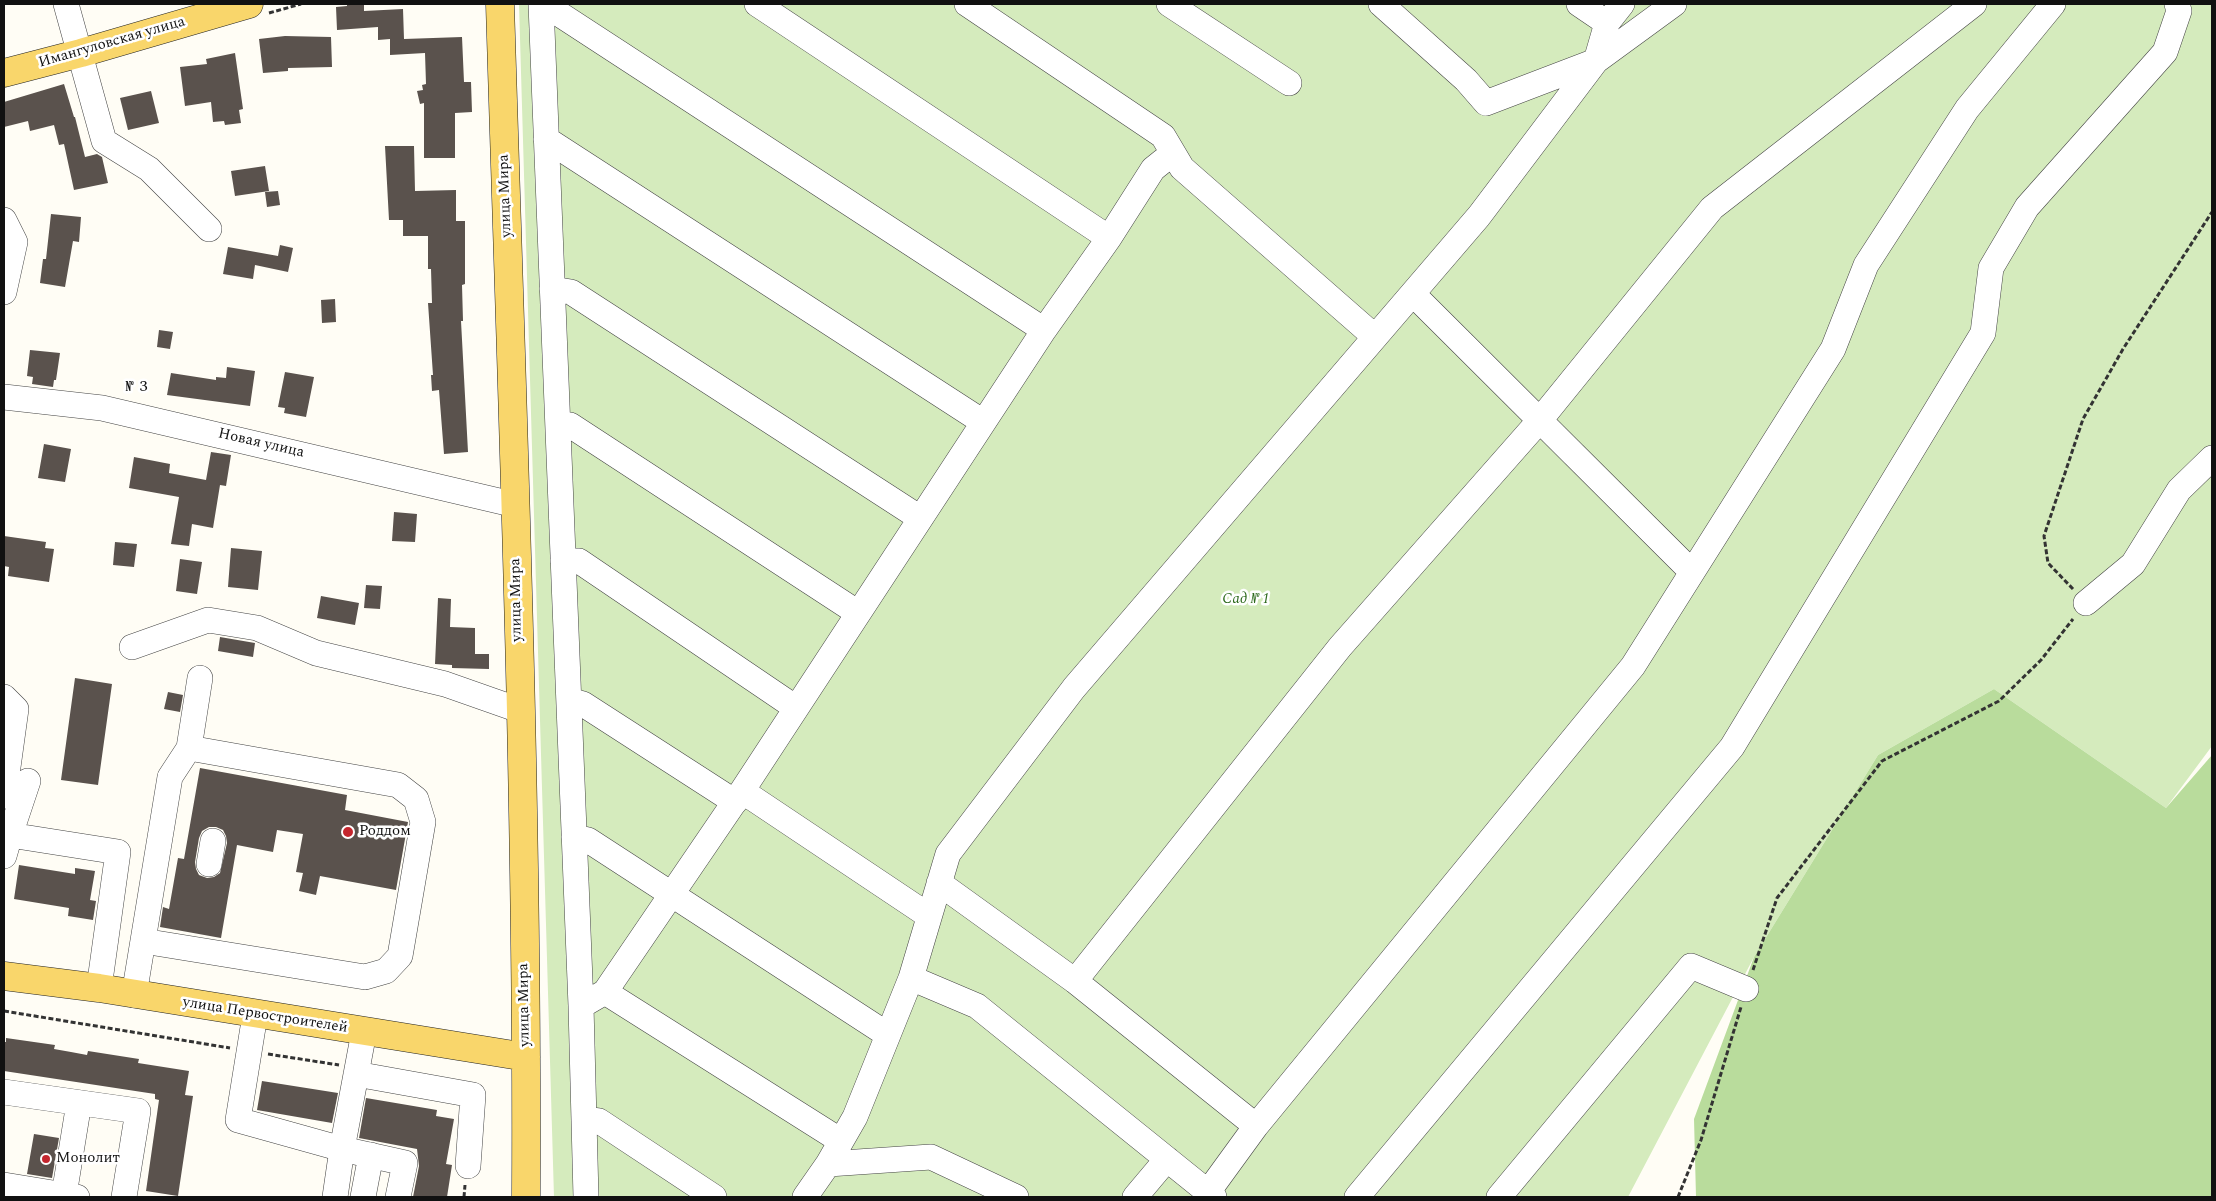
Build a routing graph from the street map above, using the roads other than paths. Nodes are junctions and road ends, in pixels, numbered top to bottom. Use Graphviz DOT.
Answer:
graph roads {
  1 [pos="66,4"];
  2 [pos="249,4"];
  3 [pos="500,4"];
  4 [pos="542,4"];
  5 [pos="757,4"];
  6 [pos="967,4"];
  7 [pos="1169,4"];
  8 [pos="1381,4"];
  9 [pos="1579,4"];
  10 [pos="1622,4"];
  11 [pos="1674,4"];
  12 [pos="1974,4"];
  13 [pos="2053,4"];
  14 [pos="2176,4"];
  15 [pos="223,8"];
  16 [pos="1607,24"];
  17 [pos="81,53"];
  18 [pos="1596,61"];
  19 [pos="4,73"];
  20 [pos="1289,83"];
  21 [pos="546,139"];
  22 [pos="1173,153"];
  23 [pos="4,220"];
  24 [pos="209,229"];
  25 [pos="1109,238"];
  26 [pos="552,289"];
  27 [pos="4,292"];
  28 [pos="1414,295"];
  29 [pos="1044,330"];
  30 [pos="1375,337"];
  31 [pos="4,397"];
  32 [pos="1540,420"];
  33 [pos="984,422"];
  34 [pos="558,425"];
  35 [pos="2212,458"];
  36 [pos="516,505"];
  37 [pos="920,518"];
  38 [pos="563,561"];
  39 [pos="1692,572"];
  40 [pos="2086,603"];
  41 [pos="858,613"];
  42 [pos="132,647"];
  43 [pos="200,678"];
  44 [pos="4,697"];
  45 [pos="569,700"];
  46 [pos="796,708"];
  47 [pos="519,710"];
  48 [pos="189,748"];
  49 [pos="28,780"];
  50 [pos="4,796"];
  51 [pos="738,796"];
  52 [pos="574,837"];
  53 [pos="7,846"];
  54 [pos="939,883"];
  55 [pos="671,895"];
  56 [pos="929,916"];
  57 [pos="143,941"];
  58 [pos="4,976"];
  59 [pos="911,978"];
  60 [pos="1075,981"];
  61 [pos="99,988"];
  62 [pos="1746,989"];
  63 [pos="605,992"];
  64 [pos="134,995"];
  65 [pos="581,1006"];
  66 [pos="255,1015"];
  67 [pos="364,1032"];
  68 [pos="888,1035"];
  69 [pos="526,1057"];
  70 [pos="357,1071"];
  71 [pos="4,1092"];
  72 [pos="79,1103"];
  73 [pos="584,1119"];
  74 [pos="1256,1126"];
  75 [pos="841,1141"];
  76 [pos="342,1149"];
  77 [pos="371,1155"];
  78 [pos="1167,1159"];
  79 [pos="828,1164"];
  80 [pos="468,1166"];
  81 [pos="4,1185"];
  82 [pos="1211,1195"];
  83 [pos="70,1196"];
  84 [pos="124,1197"];
  85 [pos="335,1197"];
  86 [pos="363,1197"];
  87 [pos="398,1197"];
  88 [pos="526,1197"];
  89 [pos="586,1197"];
  90 [pos="714,1197"];
  91 [pos="805,1197"];
  92 [pos="1016,1197"];
  93 [pos="1135,1197"];
  94 [pos="1357,1197"];
  95 [pos="1499,1197"];
  1 -- 17 [label="street"];
  2 -- 15 [label="main road, Имангуловская улица"];
  3 -- 36 [label="main road, улица Мира"];
  4 -- 21 [label="street"];
  4 -- 29 [label="street"];
  5 -- 25 [label="street"];
  6 -- 22 [label="street"];
  7 -- 20 [label="street"];
  8 -- 18 [label="street"];
  9 -- 16 [label="street"];
  10 -- 16 [label="street"];
  11 -- 18 [label="street"];
  12 -- 32 [label="street"];
  13 -- 39 [label="street"];
  14 -- 94 [label="street"];
  15 -- 17 [label="main road, Имангуловская улица"];
  16 -- 18 [label="street"];
  17 -- 19 [label="main road, Имангуловская улица"];
  17 -- 24 [label="street"];
  18 -- 28 [label="street"];
  21 -- 26 [label="street"];
  21 -- 33 [label="street"];
  22 -- 25 [label="street"];
  22 -- 30 [label="street"];
  23 -- 27 [label="street"];
  25 -- 29 [label="street"];
  26 -- 34 [label="street"];
  26 -- 37 [label="street"];
  28 -- 30 [label="street"];
  28 -- 32 [label="street"];
  29 -- 33 [label="street"];
  30 -- 54 [label="street"];
  31 -- 36 [label="street, Новая улица"];
  32 -- 39 [label="street"];
  32 -- 60 [label="street"];
  33 -- 37 [label="street"];
  34 -- 38 [label="street"];
  34 -- 41 [label="street"];
  35 -- 40 [label="street"];
  36 -- 47 [label="main road, улица Мира"];
  37 -- 41 [label="street"];
  38 -- 45 [label="street"];
  38 -- 46 [label="street"];
  39 -- 74 [label="street"];
  41 -- 46 [label="street"];
  42 -- 47 [label="street"];
  43 -- 48 [label="street"];
  44 -- 50 [label="street"];
  45 -- 51 [label="street"];
  45 -- 52 [label="street"];
  46 -- 51 [label="street"];
  47 -- 69 [label="main road, улица Мира"];
  48 -- 57 [label="street"];
  48 -- 57 [label="street"];
  49 -- 53 [label="street"];
  51 -- 55 [label="street"];
  51 -- 56 [label="street"];
  52 -- 55 [label="street"];
  52 -- 65 [label="street"];
  53 -- 61 [label="street"];
  54 -- 56 [label="street"];
  54 -- 60 [label="street"];
  55 -- 63 [label="street"];
  55 -- 68 [label="street"];
  56 -- 59 [label="street"];
  57 -- 64 [label="street"];
  58 -- 61 [label="main road, улица Первостроителей"];
  59 -- 68 [label="street"];
  59 -- 78 [label="street"];
  60 -- 74 [label="street"];
  61 -- 64 [label="main road, улица Первостроителей"];
  62 -- 95 [label="street"];
  63 -- 65 [label="street"];
  63 -- 75 [label="street"];
  64 -- 66 [label="main road, улица Первостроителей"];
  65 -- 73 [label="street"];
  66 -- 67 [label="main road, улица Первостроителей"];
  66 -- 76 [label="street"];
  67 -- 69 [label="main road, улица Первостроителей"];
  67 -- 70 [label="street"];
  68 -- 75 [label="street"];
  69 -- 88 [label="main road, улица Мира"];
  70 -- 76 [label="street"];
  70 -- 80 [label="street"];
  71 -- 72 [label="street"];
  72 -- 83 [label="street"];
  72 -- 84 [label="street"];
  73 -- 89 [label="street"];
  73 -- 90 [label="street"];
  74 -- 82 [label="street"];
  75 -- 79 [label="street"];
  76 -- 77 [label="street"];
  76 -- 85 [label="street"];
  77 -- 86 [label="street"];
  77 -- 87 [label="street"];
  78 -- 82 [label="street"];
  78 -- 93 [label="street"];
  79 -- 91 [label="street"];
  79 -- 92 [label="street"];
  81 -- 83 [label="street"];
}
